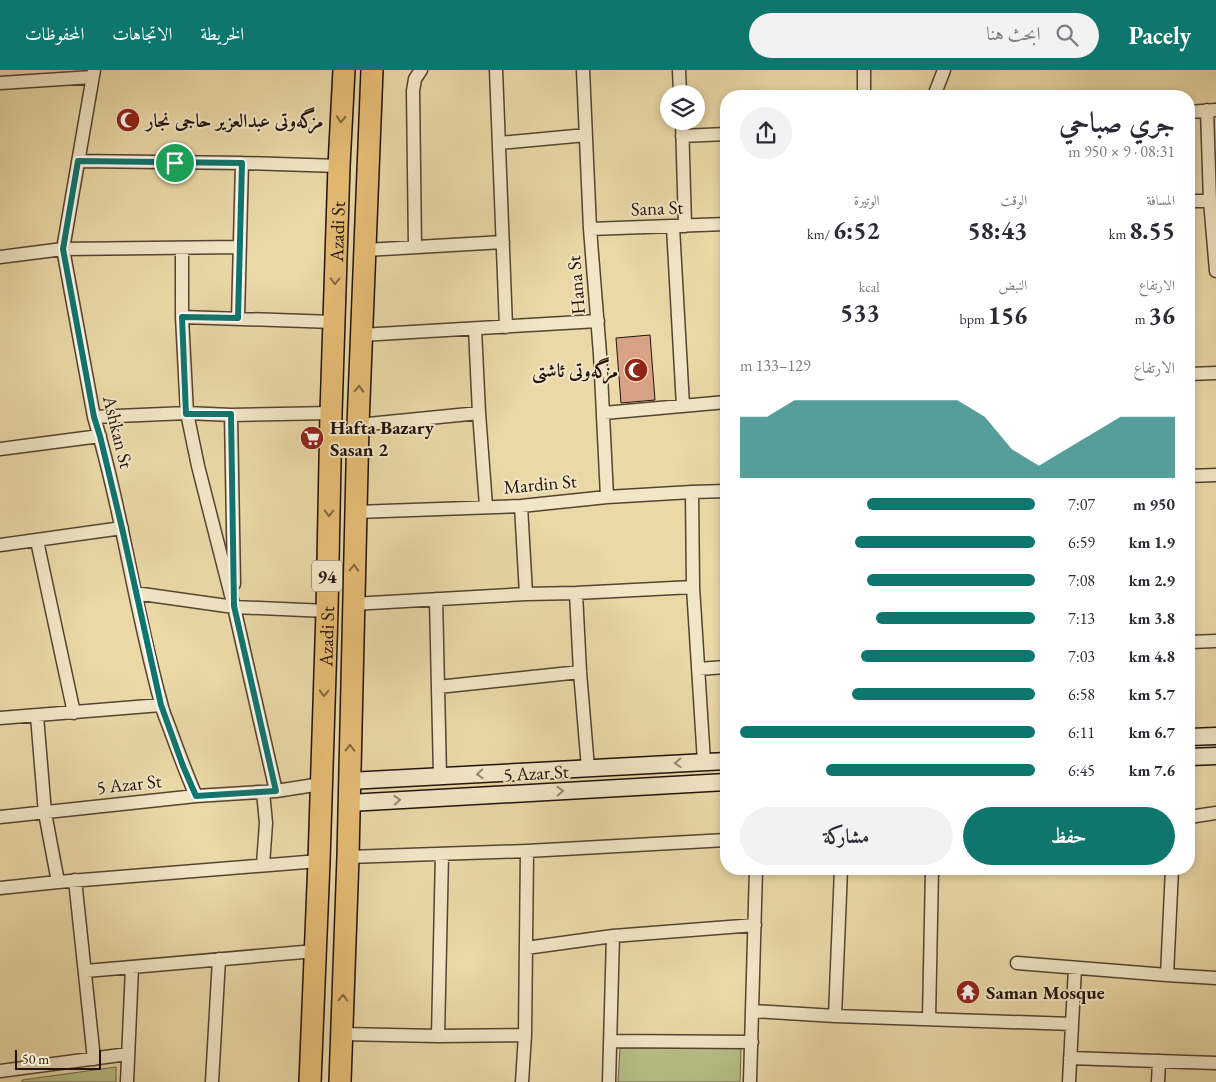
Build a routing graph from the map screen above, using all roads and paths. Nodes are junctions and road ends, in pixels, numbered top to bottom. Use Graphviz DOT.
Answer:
graph roads {
  1 [pos="344,70"];
  2 [pos="372,70"];
  3 [pos="421,70"];
  4 [pos="496,70"];
  5 [pos="583,70"];
  6 [pos="679,70"];
  7 [pos="864,70"];
  8 [pos="944,70"];
  9 [pos="93,74"];
  10 [pos="0,83"];
  11 [pos="680,85"];
  12 [pos="864,90"];
  13 [pos="936,90"];
  14 [pos="1211,110"];
  15 [pos="1195,111"];
  16 [pos="682,130"];
  17 [pos="720,134"];
  18 [pos="586,135"];
  19 [pos="682,136"];
  20 [pos="499,143"];
  21 [pos="78,161"];
  22 [pos="242,163"];
  23 [pos="339,166"];
  24 [pos="1210,201"];
  25 [pos="1195,202"];
  26 [pos="720,224"];
  27 [pos="679,226"];
  28 [pos="590,229"];
  29 [pos="503,242"];
  30 [pos="240,247"];
  31 [pos="415,247"];
  32 [pos="182,248"];
  33 [pos="63,249"];
  34 [pos="366,250"];
  35 [pos="0,257"];
  36 [pos="1216,271"];
  37 [pos="182,317"];
  38 [pos="238,318"];
  39 [pos="598,321"];
  40 [pos="334,322"];
  41 [pos="506,327"];
  42 [pos="474,329"];
  43 [pos="361,334"];
  44 [pos="1216,373"];
  45 [pos="1195,374"];
  46 [pos="720,403"];
  47 [pos="683,406"];
  48 [pos="479,413"];
  49 [pos="604,413"];
  50 [pos="186,414"];
  51 [pos="231,414"];
  52 [pos="94,417"];
  53 [pos="331,420"];
  54 [pos="358,427"];
  55 [pos="100,436"];
  56 [pos="0,448"];
  57 [pos="1216,475"];
  58 [pos="1195,476"];
  59 [pos="357,488"];
  60 [pos="329,489"];
  61 [pos="720,491"];
  62 [pos="692,492"];
  63 [pos="607,497"];
  64 [pos="486,506"];
  65 [pos="521,506"];
  66 [pos="356,512"];
  67 [pos="122,528"];
  68 [pos="37,541"];
  69 [pos="0,545"];
  70 [pos="693,586"];
  71 [pos="135,593"];
  72 [pos="576,593"];
  73 [pos="526,594"];
  74 [pos="436,599"];
  75 [pos="354,604"];
  76 [pos="234,606"];
  77 [pos="327,611"];
  78 [pos="1216,641"];
  79 [pos="1195,642"];
  80 [pos="720,667"];
  81 [pos="698,669"];
  82 [pos="580,672"];
  83 [pos="438,687"];
  84 [pos="161,705"];
  85 [pos="74,713"];
  86 [pos="37,716"];
  87 [pos="0,718"];
  88 [pos="1216,736"];
  89 [pos="1195,737"];
  90 [pos="1216,756"];
  91 [pos="1195,757"];
  92 [pos="720,761"];
  93 [pos="704,762"];
  94 [pos="588,768"];
  95 [pos="440,776"];
  96 [pos="349,781"];
  97 [pos="720,782"];
  98 [pos="321,784"];
  99 [pos="276,791"];
  100 [pos="263,792"];
  101 [pos="196,796"];
  102 [pos="349,803"];
  103 [pos="45,813"];
  104 [pos="1216,813"];
  105 [pos="1195,816"];
  106 [pos="0,818"];
  107 [pos="720,840"];
  108 [pos="527,851"];
  109 [pos="442,854"];
  110 [pos="348,857"];
  111 [pos="319,860"];
  112 [pos="263,865"];
  113 [pos="756,875"];
  114 [pos="841,875"];
  115 [pos="932,875"];
  116 [pos="1172,875"];
  117 [pos="76,880"];
  118 [pos="58,882"];
  119 [pos="0,888"];
  120 [pos="755,925"];
  121 [pos="613,936"];
  122 [pos="526,948"];
  123 [pos="315,951"];
  124 [pos="219,959"];
  125 [pos="1017,964"];
  126 [pos="132,967"];
  127 [pos="1075,968"];
  128 [pos="86,972"];
  129 [pos="1166,975"];
  130 [pos="1216,978"];
  131 [pos="752,1011"];
  132 [pos="836,1016"];
  133 [pos="929,1019"];
  134 [pos="1072,1024"];
  135 [pos="342,1034"];
  136 [pos="525,1035"];
  137 [pos="438,1036"];
  138 [pos="611,1041"];
  139 [pos="752,1042"];
  140 [pos="128,1054"];
  141 [pos="1070,1058"];
  142 [pos="94,1059"];
  143 [pos="1159,1061"];
  144 [pos="1216,1063"];
  145 [pos="0,1070"];
  146 [pos="1,1082"];
  147 [pos="127,1082"];
  148 [pos="212,1082"];
  149 [pos="310,1082"];
  150 [pos="340,1082"];
  151 [pos="522,1082"];
  152 [pos="610,1082"];
  153 [pos="750,1082"];
  154 [pos="1069,1082"];
  155 [pos="1158,1082"];
  1 -- 23 [label="highway, Azadi St / 94, one-way"];
  2 -- 34 [label="highway, Azadi St"];
  3 -- 31 [label="street"];
  4 -- 20 [label="street"];
  5 -- 18 [label="street, Hana St"];
  6 -- 11 [label="street"];
  7 -- 12 [label="street"];
  8 -- 13 [label="street"];
  9 -- 10 [label="street"];
  9 -- 21 [label="street, Ashkan St"];
  14 -- 15 [label="street"];
  14 -- 24 [label="street"];
  16 -- 19 [label="street"];
  17 -- 19 [label="street"];
  18 -- 20 [label="street"];
  18 -- 28 [label="street, Hana St"];
  19 -- 27 [label="street"];
  20 -- 29 [label="street"];
  21 -- 22 [label="street"];
  21 -- 33 [label="street, Ashkan St"];
  22 -- 23 [label="street"];
  22 -- 30 [label="street"];
  23 -- 40 [label="highway, Azadi St / 94, one-way"];
  24 -- 25 [label="street"];
  24 -- 36 [label="street"];
  26 -- 27 [label="street, Sana St"];
  27 -- 28 [label="street, Sana St"];
  27 -- 47 [label="street"];
  28 -- 39 [label="street, Hana St"];
  29 -- 31 [label="street"];
  29 -- 41 [label="street"];
  30 -- 32 [label="street"];
  30 -- 38 [label="street"];
  31 -- 34 [label="street"];
  32 -- 33 [label="street"];
  32 -- 37 [label="street"];
  33 -- 35 [label="street"];
  33 -- 52 [label="street, Ashkan St"];
  34 -- 43 [label="highway, Azadi St"];
  37 -- 38 [label="street"];
  37 -- 50 [label="street"];
  38 -- 40 [label="street"];
  39 -- 41 [label="street"];
  39 -- 49 [label="street, Hana St"];
  40 -- 53 [label="highway, Azadi St / 94"];
  41 -- 42 [label="street"];
  42 -- 43 [label="street"];
  42 -- 48 [label="street"];
  54 -- 43 [label="highway, Azadi St, one-way"];
  44 -- 45 [label="street"];
  46 -- 47 [label="street"];
  47 -- 49 [label="street"];
  48 -- 54 [label="street"];
  48 -- 64 [label="street"];
  49 -- 63 [label="street, Hana St"];
  50 -- 51 [label="street"];
  50 -- 52 [label="street"];
  50 -- 76 [label="street"];
  51 -- 53 [label="street"];
  51 -- 76 [label="street"];
  52 -- 55 [label="street, Ashkan St"];
  53 -- 54 [label="main road"];
  53 -- 60 [label="highway, Azadi St / 94"];
  54 -- 59 [label="highway, Azadi St"];
  55 -- 56 [label="street"];
  55 -- 67 [label="street, Ashkan St"];
  57 -- 58 [label="street"];
  59 -- 60 [label="main road"];
  59 -- 66 [label="highway, Azadi St"];
  60 -- 77 [label="highway, Azadi St / 94, one-way"];
  61 -- 62 [label="street, Mardin St"];
  62 -- 63 [label="street, Mardin St"];
  62 -- 70 [label="street"];
  63 -- 65 [label="street, Mardin St"];
  64 -- 65 [label="street, Mardin St"];
  64 -- 66 [label="street, Mardin St"];
  65 -- 73 [label="street"];
  75 -- 66 [label="highway, Azadi St, one-way"];
  67 -- 68 [label="street"];
  67 -- 71 [label="street, Ashkan St"];
  68 -- 69 [label="street"];
  68 -- 85 [label="street"];
  70 -- 72 [label="street"];
  70 -- 81 [label="street"];
  71 -- 76 [label="street"];
  71 -- 84 [label="street, Ashkan St"];
  72 -- 73 [label="street"];
  72 -- 82 [label="street"];
  73 -- 74 [label="street"];
  74 -- 75 [label="street"];
  74 -- 83 [label="street"];
  96 -- 75 [label="highway, Azadi St, one-way"];
  76 -- 77 [label="street"];
  76 -- 99 [label="street"];
  77 -- 98 [label="highway, Azadi St / 94, one-way"];
  78 -- 79 [label="street"];
  80 -- 81 [label="street"];
  81 -- 93 [label="street"];
  82 -- 83 [label="street"];
  82 -- 94 [label="street"];
  83 -- 95 [label="street"];
  84 -- 85 [label="street"];
  84 -- 101 [label="street, Ashkan St"];
  85 -- 86 [label="street"];
  86 -- 87 [label="street"];
  86 -- 103 [label="street"];
  88 -- 89 [label="main road"];
  90 -- 91 [label="main road"];
  92 -- 93 [label="main road, 5 Azar St"];
  93 -- 94 [label="main road, 5 Azar St, one-way"];
  94 -- 95 [label="main road, 5 Azar St, one-way"];
  95 -- 96 [label="main road, 5 Azar St"];
  96 -- 102 [label="highway, Azadi St"];
  102 -- 97 [label="main road, 5 Azar St, one-way"];
  98 -- 99 [label="street, 5 Azar St"];
  98 -- 111 [label="highway, Azadi St / 94"];
  99 -- 100 [label="street, 5 Azar St"];
  100 -- 101 [label="street, 5 Azar St"];
  100 -- 112 [label="street"];
  101 -- 103 [label="street, 5 Azar St"];
  102 -- 110 [label="highway, Azadi St"];
  103 -- 106 [label="street, 5 Azar St"];
  103 -- 118 [label="street"];
  104 -- 105 [label="street"];
  107 -- 108 [label="street"];
  108 -- 109 [label="street"];
  108 -- 122 [label="street"];
  109 -- 110 [label="street"];
  109 -- 137 [label="street"];
  135 -- 110 [label="highway, Azadi St, one-way"];
  111 -- 112 [label="street"];
  111 -- 123 [label="highway, Azadi St / 94"];
  112 -- 117 [label="street"];
  113 -- 120 [label="street"];
  114 -- 132 [label="street"];
  115 -- 133 [label="street"];
  116 -- 129 [label="street"];
  117 -- 118 [label="street"];
  117 -- 128 [label="street"];
  118 -- 119 [label="street"];
  120 -- 121 [label="street"];
  120 -- 131 [label="street"];
  121 -- 122 [label="street"];
  121 -- 138 [label="street"];
  122 -- 136 [label="street"];
  123 -- 124 [label="street"];
  123 -- 149 [label="highway, Azadi St / 94"];
  124 -- 126 [label="street"];
  124 -- 148 [label="street"];
  125 -- 127 [label="street"];
  126 -- 128 [label="street"];
  126 -- 140 [label="street"];
  127 -- 129 [label="street"];
  127 -- 134 [label="street"];
  128 -- 142 [label="street"];
  129 -- 130 [label="street"];
  131 -- 132 [label="street"];
  131 -- 139 [label="street"];
  132 -- 133 [label="street"];
  133 -- 134 [label="street"];
  134 -- 141 [label="street"];
  135 -- 137 [label="street"];
  135 -- 150 [label="highway, Azadi St"];
  136 -- 137 [label="street"];
  136 -- 151 [label="street"];
  138 -- 139 [label="street"];
  138 -- 152 [label="street"];
  139 -- 153 [label="street"];
  140 -- 142 [label="street"];
  140 -- 147 [label="street"];
  141 -- 143 [label="street"];
  141 -- 154 [label="street"];
  142 -- 145 [label="street"];
  143 -- 144 [label="street"];
  143 -- 155 [label="street"];
  145 -- 146 [label="street"];
}
